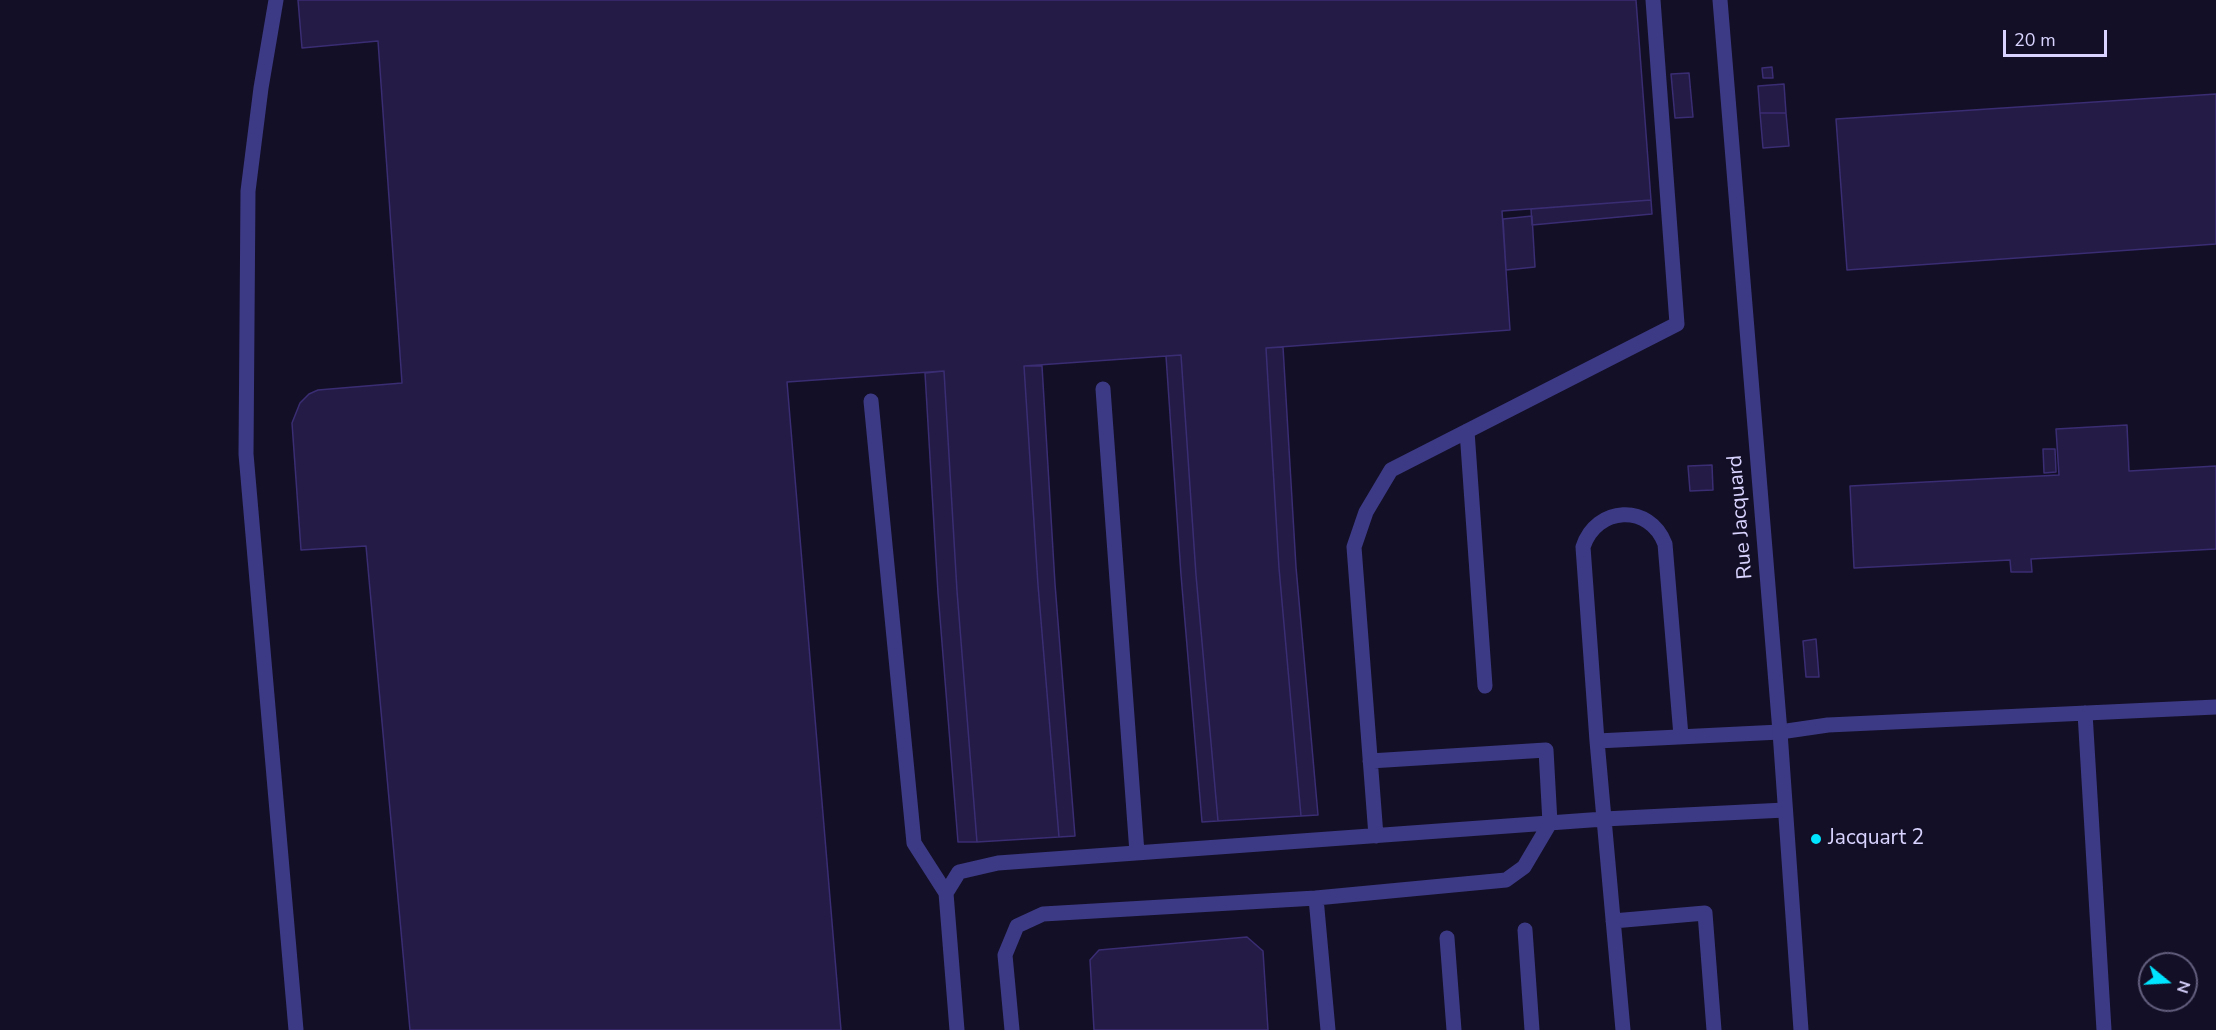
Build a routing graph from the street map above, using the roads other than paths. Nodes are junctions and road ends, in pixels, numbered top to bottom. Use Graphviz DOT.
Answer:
graph roads {
  1 [pos="276,0"];
  2 [pos="1653,0"];
  3 [pos="1720,0"];
  4 [pos="1103,389"];
  5 [pos="871,401"];
  6 [pos="1467,431"];
  7 [pos="1485,686"];
  8 [pos="2216,706"];
  9 [pos="2085,713"];
  10 [pos="1780,732"];
  11 [pos="1681,736"];
  12 [pos="1597,741"];
  13 [pos="1370,761"];
  14 [pos="1785,810"];
  15 [pos="1604,819"];
  16 [pos="1550,823"];
  17 [pos="1376,836"];
  18 [pos="1137,853"];
  19 [pos="946,893"];
  20 [pos="1316,898"];
  21 [pos="1614,921"];
  22 [pos="1525,930"];
  23 [pos="1447,938"];
  24 [pos="296,1030"];
  25 [pos="957,1030"];
  26 [pos="1012,1030"];
  27 [pos="1328,1030"];
  28 [pos="1454,1030"];
  29 [pos="1532,1030"];
  30 [pos="1623,1030"];
  31 [pos="1714,1030"];
  32 [pos="1801,1030"];
  33 [pos="2104,1030"];
  1 -- 24 [label="street"];
  2 -- 6 [label="street"];
  3 -- 10 [label="street, Rue Jacquard"];
  4 -- 18 [label="street"];
  5 -- 19 [label="street"];
  6 -- 7 [label="street"];
  6 -- 13 [label="street"];
  8 -- 9 [label="street"];
  9 -- 10 [label="street"];
  9 -- 33 [label="street"];
  10 -- 11 [label="street"];
  10 -- 14 [label="street, Rue Jacquard"];
  11 -- 12 [label="street"];
  11 -- 12 [label="street"];
  12 -- 15 [label="street"];
  13 -- 16 [label="street"];
  13 -- 17 [label="street"];
  14 -- 15 [label="street"];
  14 -- 32 [label="street, Rue Jacquard"];
  15 -- 16 [label="street"];
  15 -- 21 [label="street"];
  16 -- 17 [label="street"];
  16 -- 20 [label="street"];
  17 -- 18 [label="street"];
  18 -- 19 [label="street"];
  19 -- 25 [label="street"];
  20 -- 26 [label="street"];
  20 -- 27 [label="street"];
  21 -- 30 [label="street"];
  21 -- 31 [label="street"];
  22 -- 29 [label="street"];
  23 -- 28 [label="street"];
}
